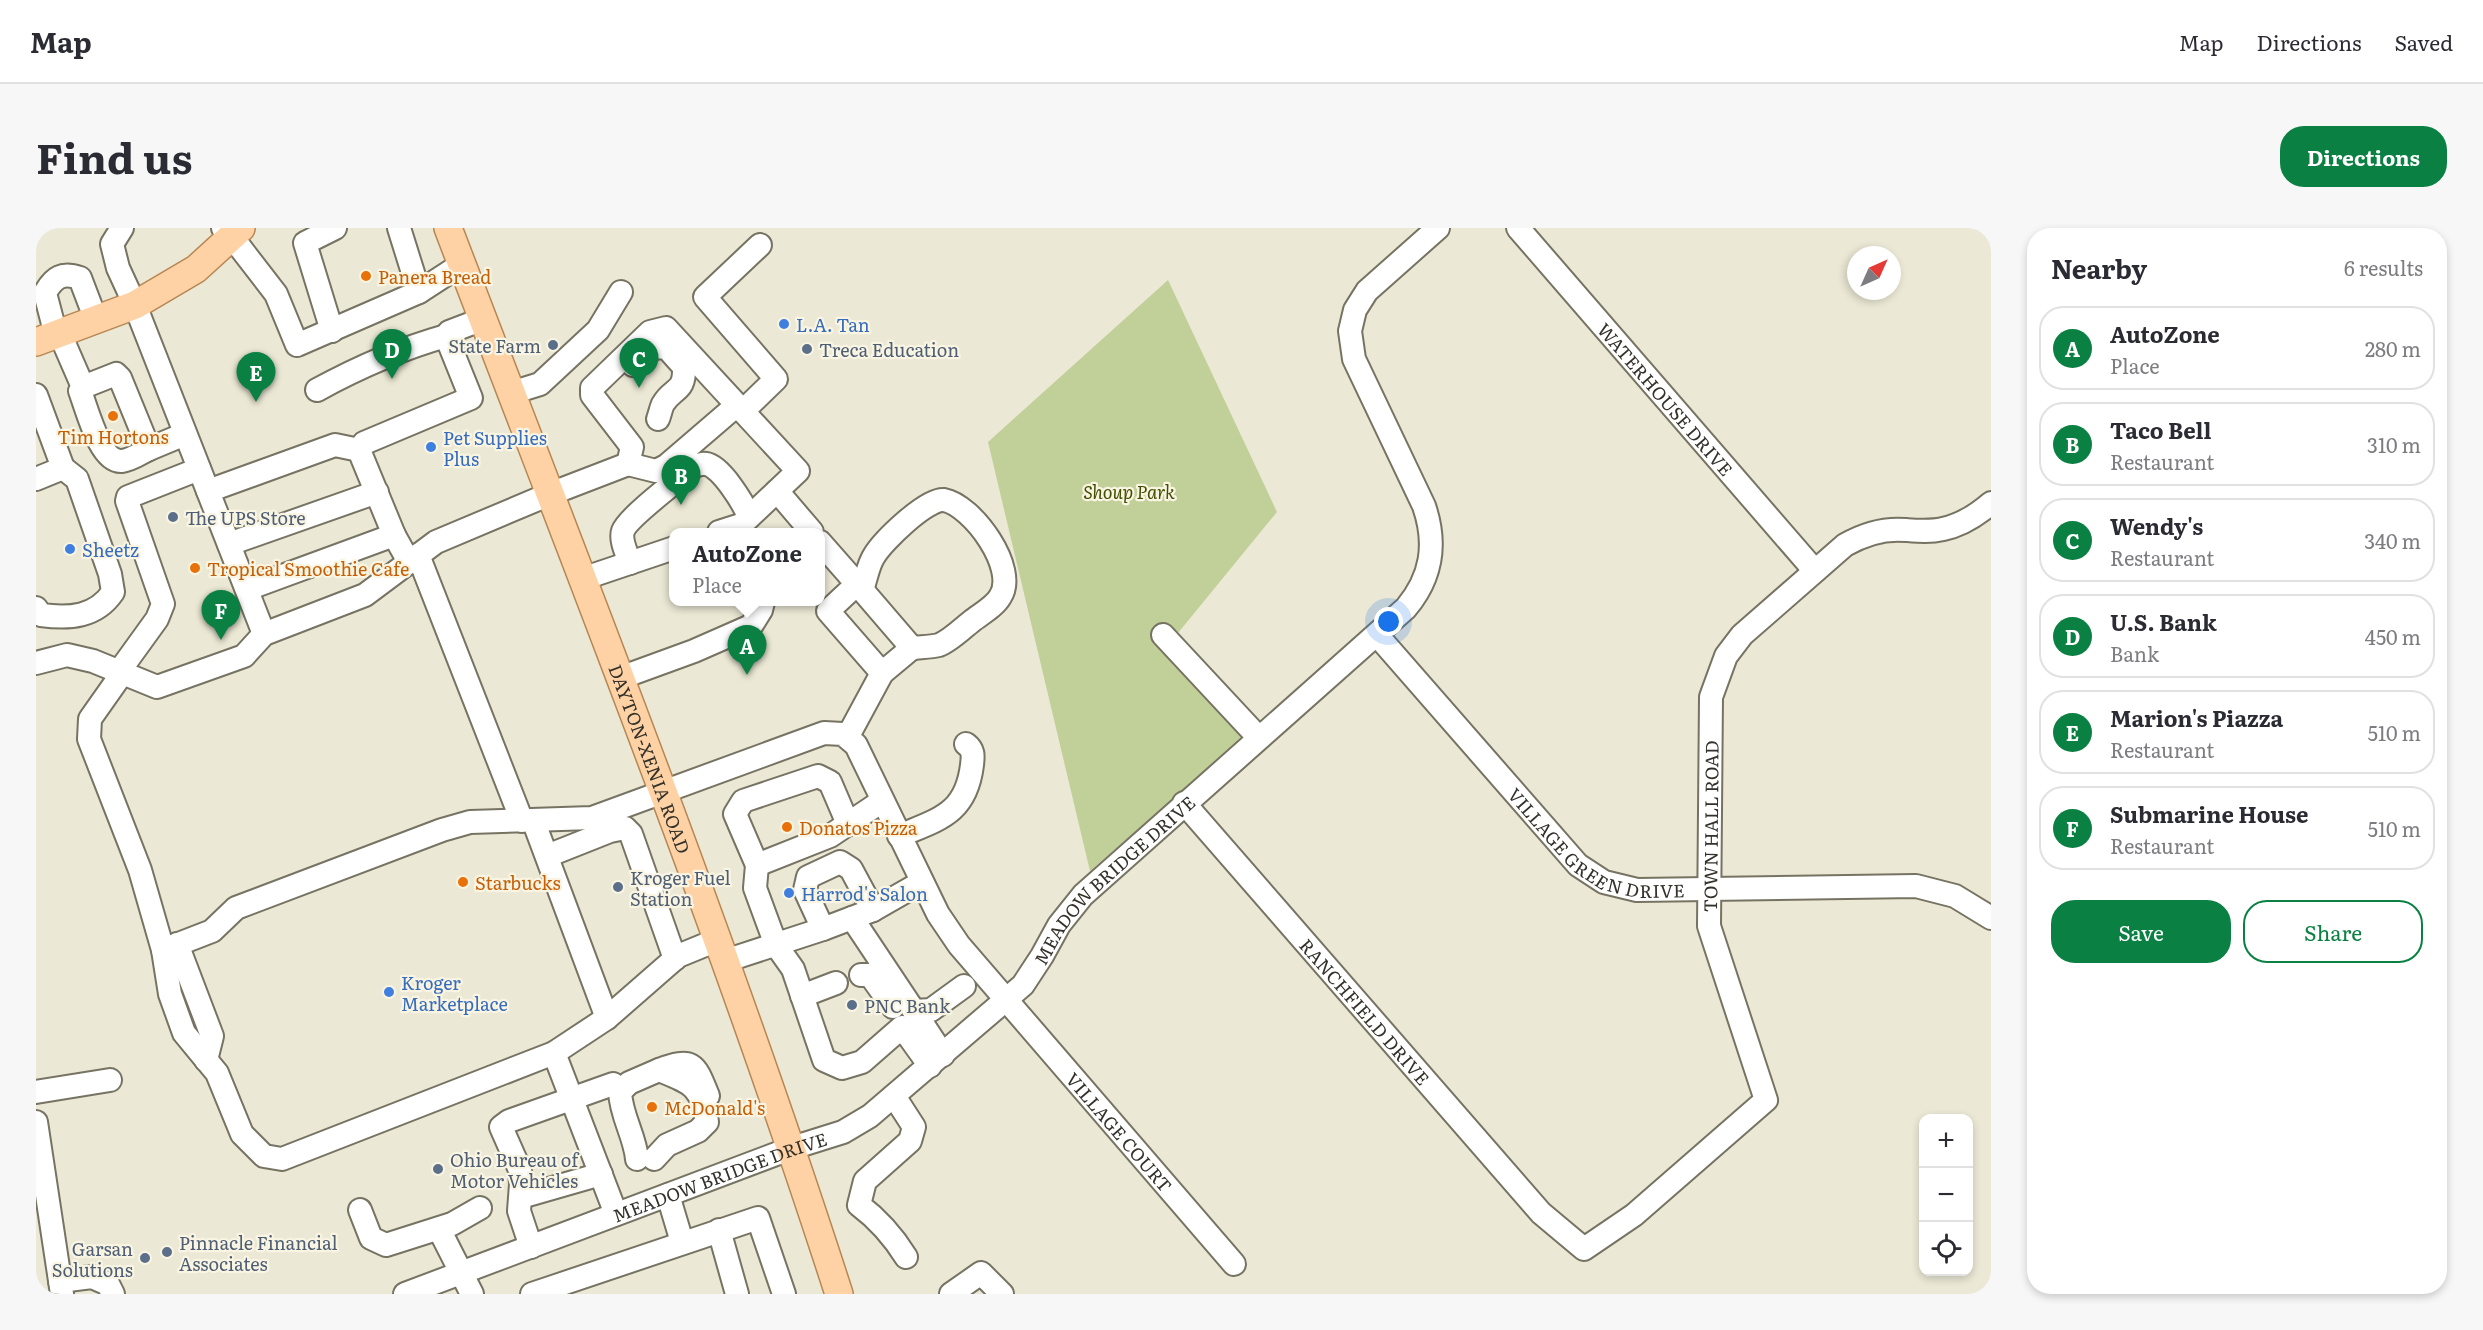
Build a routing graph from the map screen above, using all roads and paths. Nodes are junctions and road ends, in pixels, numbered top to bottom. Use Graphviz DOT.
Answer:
graph roads {
  1 [pos="122,228"];
  2 [pos="335,228"];
  3 [pos="399,228"];
  4 [pos="448,228"];
  5 [pos="1438,228"];
  6 [pos="1518,228"];
  7 [pos="232,231"];
  8 [pos="760,245"];
  9 [pos="462,264"];
  10 [pos="419,292"];
  11 [pos="621,292"];
  12 [pos="135,305"];
  13 [pos="483,319"];
  14 [pos="332,331"];
  15 [pos="65,332"];
  16 [pos="446,336"];
  17 [pos="709,375"];
  18 [pos="88,385"];
  19 [pos="595,388"];
  20 [pos="318,390"];
  21 [pos="512,393"];
  22 [pos="36,395"];
  23 [pos="740,408"];
  24 [pos="658,419"];
  25 [pos="185,434"];
  26 [pos="148,449"];
  27 [pos="359,450"];
  28 [pos="630,451"];
  29 [pos="63,468"];
  30 [pos="199,469"];
  31 [pos="36,479"];
  32 [pos="208,491"];
  33 [pos="777,491"];
  34 [pos="377,492"];
  35 [pos="550,494"];
  36 [pos="1991,503"];
  37 [pos="749,517"];
  38 [pos="732,528"];
  39 [pos="809,528"];
  40 [pos="393,535"];
  41 [pos="229,544"];
  42 [pos="825,548"];
  43 [pos="669,550"];
  44 [pos="414,559"];
  45 [pos="630,562"];
  46 [pos="1815,571"];
  47 [pos="582,579"];
  48 [pos="859,587"];
  49 [pos="247,590"];
  50 [pos="762,606"];
  51 [pos="36,608"];
  52 [pos="264,634"];
  53 [pos="1163,635"];
  54 [pos="1377,635"];
  55 [pos="912,648"];
  56 [pos="36,663"];
  57 [pos="882,673"];
  58 [pos="119,674"];
  59 [pos="620,678"];
  60 [pos="848,736"];
  61 [pos="1259,738"];
  62 [pos="966,744"];
  63 [pos="764,755"];
  64 [pos="776,790"];
  65 [pos="664,793"];
  66 [pos="882,801"];
  67 [pos="1184,803"];
  68 [pos="528,820"];
  69 [pos="848,824"];
  70 [pos="899,836"];
  71 [pos="547,856"];
  72 [pos="757,865"];
  73 [pos="922,882"];
  74 [pos="1709,888"];
  75 [pos="873,910"];
  76 [pos="1990,915"];
  77 [pos="852,918"];
  78 [pos="823,929"];
  79 [pos="776,945"];
  80 [pos="170,947"];
  81 [pos="721,950"];
  82 [pos="675,959"];
  83 [pos="861,975"];
  84 [pos="836,983"];
  85 [pos="964,986"];
  86 [pos="802,996"];
  87 [pos="1006,1001"];
  88 [pos="607,1018"];
  89 [pos="908,1019"];
  90 [pos="554,1053"];
  91 [pos="936,1060"];
  92 [pos="110,1080"];
  93 [pos="613,1084"];
  94 [pos="36,1092"];
  95 [pos="894,1096"];
  96 [pos="571,1099"];
  97 [pos="36,1122"];
  98 [pos="38,1145"];
  99 [pos="792,1148"];
  100 [pos="646,1159"];
  101 [pos="601,1174"];
  102 [pos="668,1195"];
  103 [pos="521,1197"];
  104 [pos="480,1208"];
  105 [pos="360,1210"];
  106 [pos="616,1214"];
  107 [pos="1546,1218"];
  108 [pos="439,1228"];
  109 [pos="719,1230"];
  110 [pos="682,1242"];
  111 [pos="531,1246"];
  112 [pos="46,1249"];
  113 [pos="906,1257"];
  114 [pos="1234,1263"];
  115 [pos="463,1272"];
  116 [pos="61,1288"];
  117 [pos="113,1294"];
  118 [pos="405,1294"];
  119 [pos="472,1294"];
  120 [pos="532,1294"];
  121 [pos="737,1294"];
  122 [pos="784,1294"];
  123 [pos="839,1294"];
  124 [pos="951,1294"];
  125 [pos="1002,1294"];
  1 -- 12 [label="street"];
  2 -- 14 [label="street"];
  3 -- 10 [label="street"];
  4 -- 9 [label="main road, DAYTON-XENIA ROAD"];
  5 -- 54 [label="street, MEADOW BRIDGE DRIVE"];
  6 -- 46 [label="street, WATERHOUSE DRIVE"];
  7 -- 12 [label="main road"];
  7 -- 14 [label="street"];
  8 -- 23 [label="street"];
  9 -- 10 [label="street"];
  9 -- 13 [label="main road, DAYTON-XENIA ROAD"];
  10 -- 14 [label="street"];
  11 -- 21 [label="street"];
  12 -- 15 [label="main road"];
  12 -- 25 [label="street"];
  13 -- 16 [label="street"];
  13 -- 21 [label="main road, DAYTON-XENIA ROAD"];
  15 -- 18 [label="street"];
  16 -- 20 [label="street"];
  16 -- 27 [label="street"];
  17 -- 19 [label="street"];
  17 -- 23 [label="street"];
  17 -- 24 [label="street"];
  18 -- 26 [label="street"];
  18 -- 26 [label="street"];
  19 -- 24 [label="street"];
  19 -- 28 [label="street"];
  21 -- 35 [label="main road, DAYTON-XENIA ROAD"];
  22 -- 29 [label="street"];
  23 -- 28 [label="street"];
  23 -- 33 [label="street"];
  24 -- 28 [label="street"];
  25 -- 26 [label="street"];
  25 -- 30 [label="street"];
  27 -- 32 [label="street"];
  27 -- 34 [label="street"];
  28 -- 35 [label="street"];
  29 -- 31 [label="street"];
  29 -- 51 [label="street"];
  30 -- 32 [label="street"];
  30 -- 58 [label="street"];
  32 -- 41 [label="street"];
  33 -- 37 [label="street"];
  33 -- 39 [label="street"];
  34 -- 40 [label="street"];
  34 -- 41 [label="street"];
  35 -- 44 [label="street"];
  35 -- 47 [label="main road, DAYTON-XENIA ROAD"];
  36 -- 46 [label="street, TOWN HALL ROAD"];
  37 -- 38 [label="street"];
  37 -- 45 [label="street"];
  40 -- 44 [label="street"];
  40 -- 49 [label="street"];
  41 -- 49 [label="street"];
  42 -- 48 [label="street"];
  43 -- 45 [label="street"];
  44 -- 52 [label="street"];
  44 -- 68 [label="street"];
  45 -- 47 [label="street"];
  46 -- 74 [label="street, TOWN HALL ROAD"];
  47 -- 59 [label="main road, DAYTON-XENIA ROAD"];
  48 -- 55 [label="street"];
  48 -- 55 [label="street"];
  48 -- 57 [label="street"];
  49 -- 52 [label="street"];
  50 -- 59 [label="street"];
  52 -- 58 [label="street"];
  53 -- 61 [label="street"];
  54 -- 61 [label="street, MEADOW BRIDGE DRIVE"];
  54 -- 74 [label="street, VILLAGE GREEN DRIVE"];
  55 -- 57 [label="street"];
  56 -- 58 [label="street"];
  57 -- 60 [label="street"];
  58 -- 80 [label="street"];
  59 -- 65 [label="main road, DAYTON-XENIA ROAD"];
  60 -- 63 [label="street"];
  60 -- 66 [label="street, VILLAGE COURT"];
  61 -- 67 [label="street, MEADOW BRIDGE DRIVE"];
  62 -- 70 [label="street"];
  63 -- 64 [label="street"];
  63 -- 65 [label="street"];
  64 -- 69 [label="street"];
  64 -- 72 [label="street"];
  65 -- 68 [label="street"];
  65 -- 81 [label="main road, DAYTON-XENIA ROAD"];
  66 -- 69 [label="street"];
  66 -- 70 [label="street, VILLAGE COURT"];
  67 -- 87 [label="street, MEADOW BRIDGE DRIVE"];
  67 -- 107 [label="street, RANCHFIELD DRIVE"];
  68 -- 71 [label="street"];
  68 -- 80 [label="street"];
  69 -- 72 [label="street"];
  70 -- 73 [label="street, VILLAGE COURT"];
  71 -- 82 [label="street"];
  71 -- 88 [label="street"];
  72 -- 79 [label="street"];
  73 -- 75 [label="street"];
  73 -- 87 [label="street, VILLAGE COURT"];
  74 -- 76 [label="street, VILLAGE GREEN DRIVE"];
  74 -- 107 [label="street, TOWN HALL ROAD"];
  75 -- 77 [label="street"];
  75 -- 78 [label="street"];
  77 -- 78 [label="street"];
  77 -- 89 [label="street"];
  78 -- 79 [label="street"];
  79 -- 81 [label="street"];
  79 -- 86 [label="street"];
  80 -- 90 [label="street"];
  81 -- 82 [label="street"];
  81 -- 99 [label="main road, DAYTON-XENIA ROAD"];
  82 -- 88 [label="street"];
  83 -- 89 [label="street"];
  84 -- 86 [label="street"];
  85 -- 89 [label="street"];
  86 -- 89 [label="street"];
  87 -- 91 [label="street, MEADOW BRIDGE DRIVE"];
  87 -- 114 [label="street, VILLAGE COURT"];
  88 -- 90 [label="street"];
  89 -- 91 [label="street"];
  90 -- 96 [label="street"];
  91 -- 95 [label="street, MEADOW BRIDGE DRIVE"];
  92 -- 94 [label="street"];
  93 -- 96 [label="street"];
  95 -- 99 [label="street, MEADOW BRIDGE DRIVE"];
  95 -- 113 [label="street"];
  96 -- 101 [label="street"];
  96 -- 103 [label="street"];
  97 -- 98 [label="street"];
  98 -- 112 [label="street"];
  99 -- 102 [label="street, MEADOW BRIDGE DRIVE"];
  99 -- 123 [label="main road, DAYTON-XENIA ROAD"];
  100 -- 100 [label="street"];
  101 -- 103 [label="street"];
  101 -- 106 [label="street"];
  102 -- 106 [label="street, MEADOW BRIDGE DRIVE"];
  102 -- 110 [label="street"];
  103 -- 111 [label="street"];
  104 -- 108 [label="street"];
  105 -- 108 [label="street"];
  106 -- 111 [label="street, MEADOW BRIDGE DRIVE"];
  108 -- 115 [label="street"];
  109 -- 110 [label="street"];
  109 -- 121 [label="street"];
  109 -- 122 [label="street"];
  110 -- 120 [label="street"];
  111 -- 115 [label="street, MEADOW BRIDGE DRIVE"];
  112 -- 116 [label="street"];
  115 -- 118 [label="street, MEADOW BRIDGE DRIVE"];
  115 -- 119 [label="street"];
  116 -- 117 [label="street"];
  124 -- 125 [label="street"];
}
